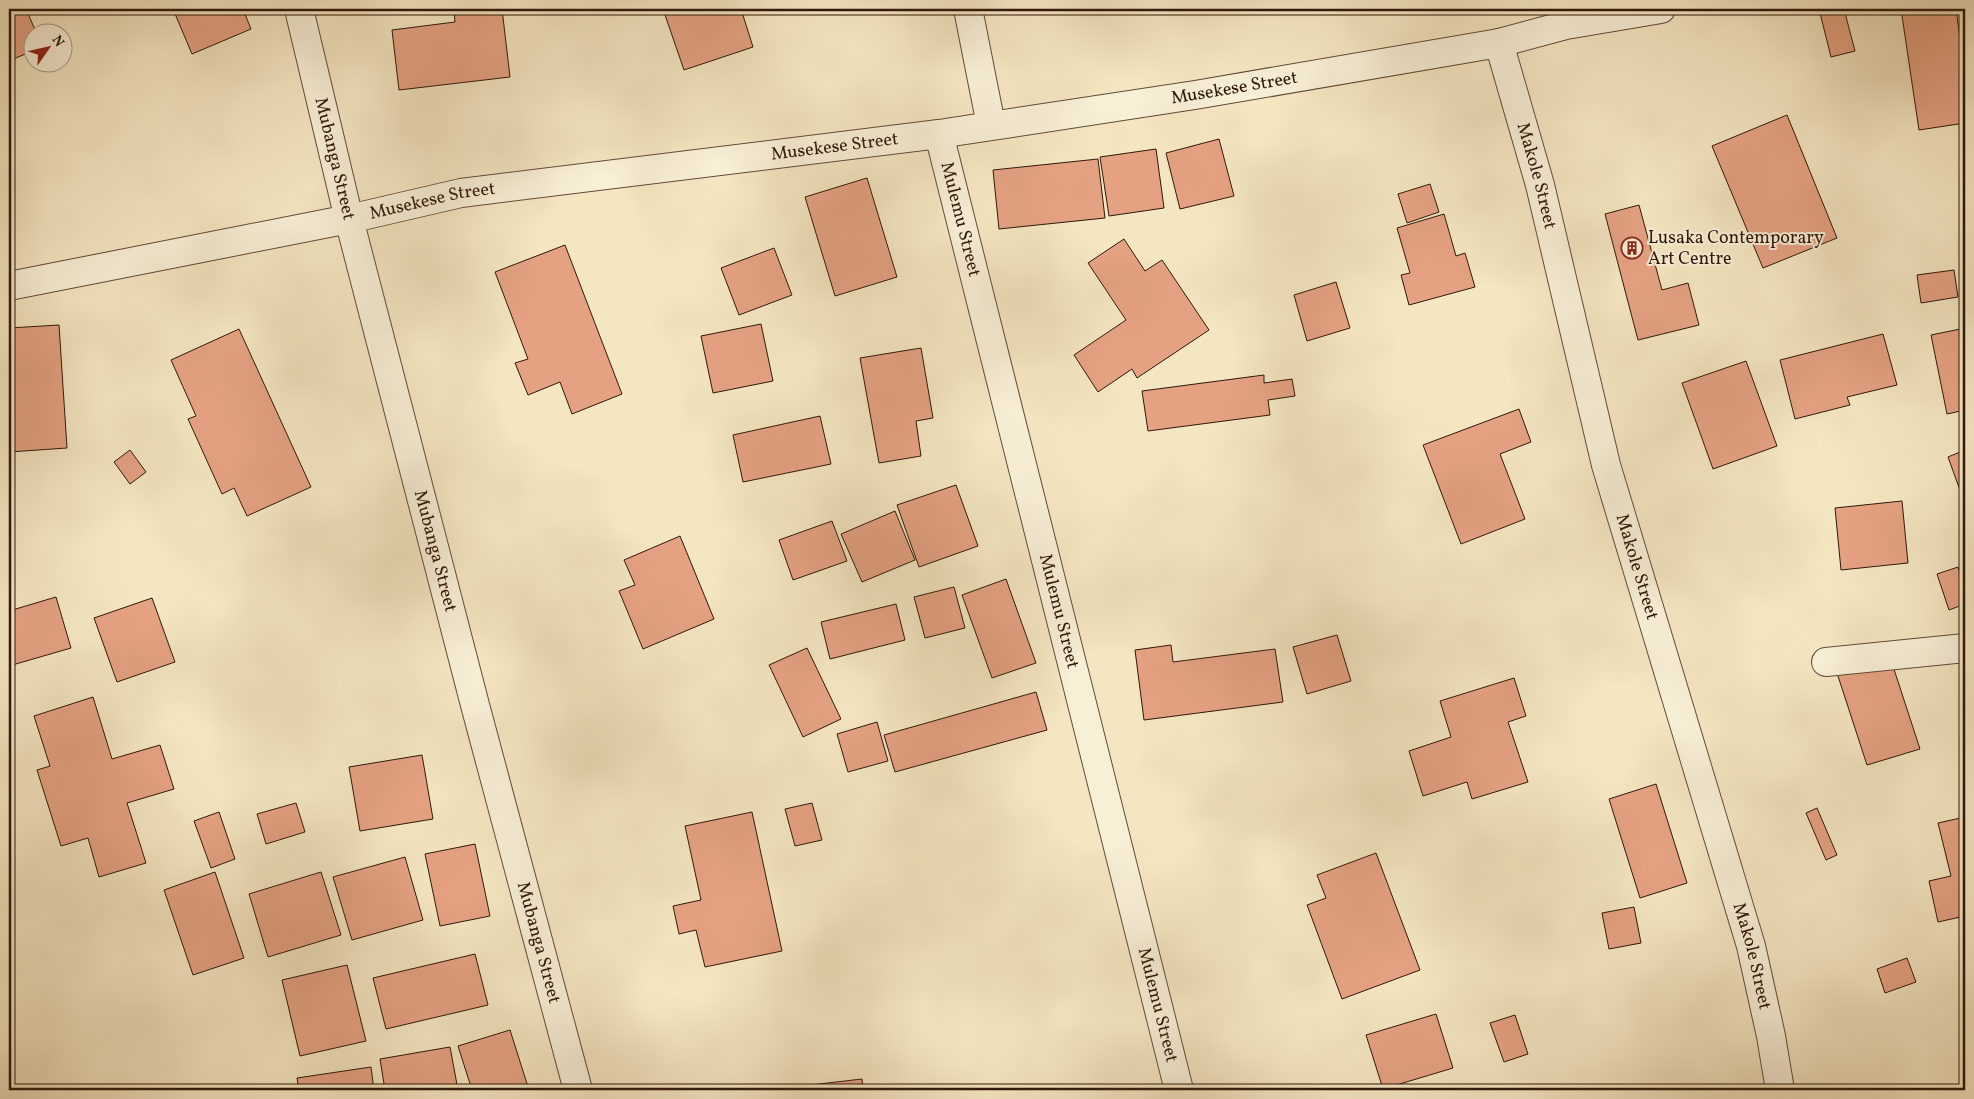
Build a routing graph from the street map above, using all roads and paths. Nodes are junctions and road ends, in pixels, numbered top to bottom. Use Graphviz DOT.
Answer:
graph roads {
  1 [pos="299,9"];
  2 [pos="968,9"];
  3 [pos="1661,9"];
  4 [pos="1499,43"];
  5 [pos="991,125"];
  6 [pos="939,134"];
  7 [pos="349,219"];
  8 [pos="9,286"];
  9 [pos="1965,648"];
  10 [pos="1826,662"];
  11 [pos="578,1090"];
  12 [pos="1179,1090"];
  13 [pos="1780,1090"];
  1 -- 7 [label="street, Mubanga Street"];
  2 -- 5 [label="street"];
  3 -- 4 [label="street, Musekese Street"];
  4 -- 5 [label="street, Musekese Street"];
  4 -- 13 [label="street, Makole Street"];
  5 -- 6 [label="street, Musekese Street"];
  6 -- 7 [label="street, Musekese Street"];
  6 -- 12 [label="street, Mulemu Street"];
  7 -- 8 [label="street, Musekese Street"];
  7 -- 11 [label="street, Mubanga Street"];
  9 -- 10 [label="street"];
}
